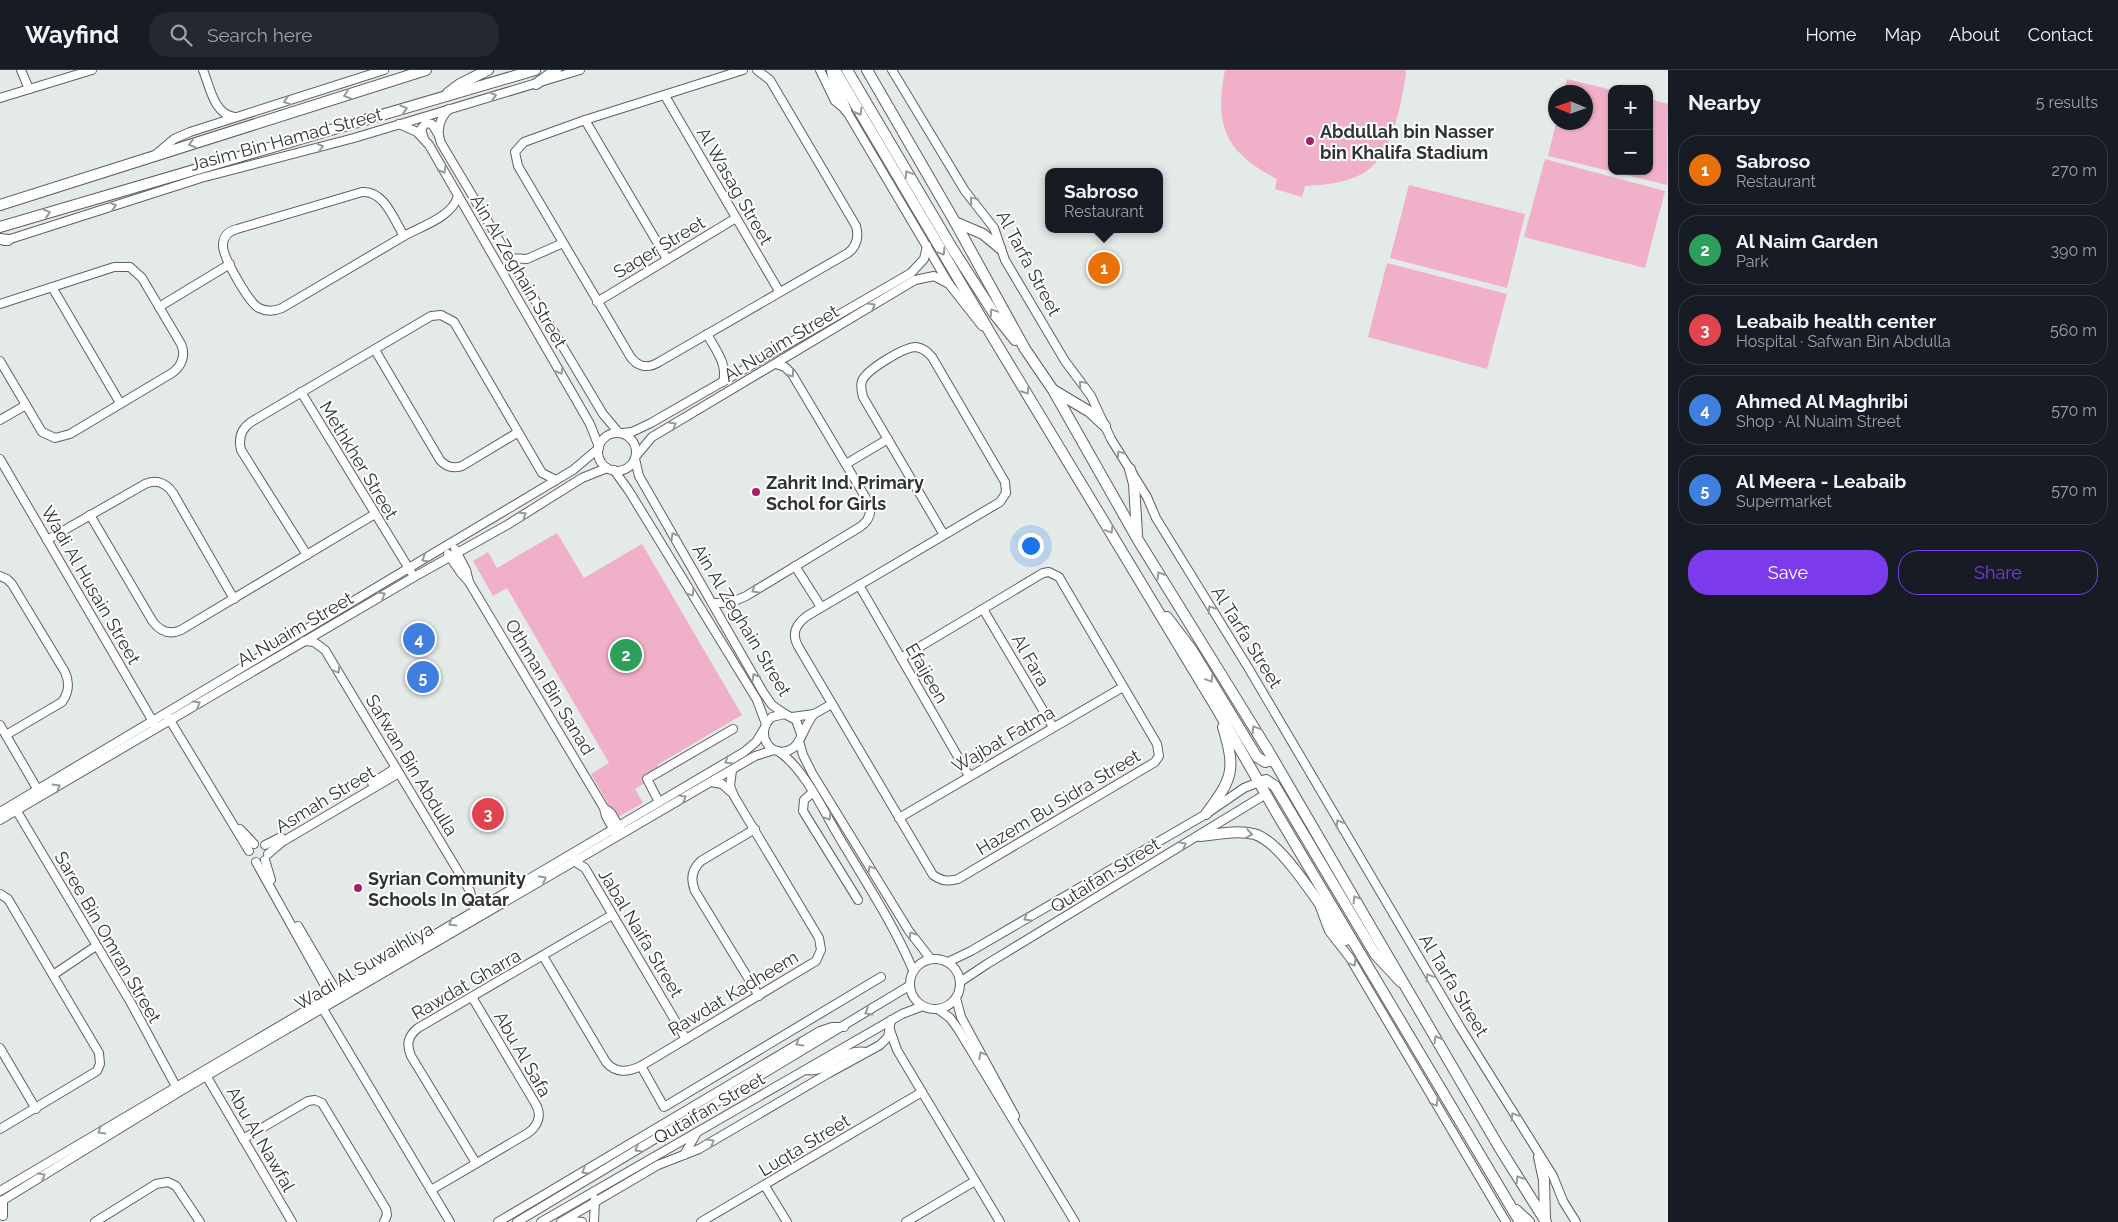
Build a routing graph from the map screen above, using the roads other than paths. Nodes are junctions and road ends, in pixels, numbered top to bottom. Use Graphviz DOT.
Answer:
graph roads {
  1 [pos="21,70"];
  2 [pos="92,70"];
  3 [pos="203,70"];
  4 [pos="384,70"];
  5 [pos="405,70"];
  6 [pos="426,70"];
  7 [pos="488,70"];
  8 [pos="535,70"];
  9 [pos="556,70"];
  10 [pos="580,70"];
  11 [pos="743,70"];
  12 [pos="757,70"];
  13 [pos="820,70"];
  14 [pos="833,70"];
  15 [pos="847,70"];
  16 [pos="867,70"];
  17 [pos="892,70"];
  18 [pos="385,83"];
  19 [pos="536,84"];
  20 [pos="29,89"];
  21 [pos="665,96"];
  22 [pos="0,98"];
  23 [pos="442,98"];
  24 [pos="218,108"];
  25 [pos="449,110"];
  26 [pos="846,110"];
  27 [pos="236,117"];
  28 [pos="586,120"];
  29 [pos="399,124"];
  30 [pos="210,125"];
  31 [pos="438,134"];
  32 [pos="425,139"];
  33 [pos="154,156"];
  34 [pos="458,196"];
  35 [pos="0,205"];
  36 [pos="450,211"];
  37 [pos="467,211"];
  38 [pos="736,218"];
  39 [pos="955,222"];
  40 [pos="0,227"];
  41 [pos="404,236"];
  42 [pos="3,240"];
  43 [pos="563,243"];
  44 [pos="927,246"];
  45 [pos="1000,248"];
  46 [pos="509,258"];
  47 [pos="527,259"];
  48 [pos="667,259"];
  49 [pos="230,264"];
  50 [pos="520,276"];
  51 [pos="949,284"];
  52 [pos="52,287"];
  53 [pos="779,291"];
  54 [pos="597,302"];
  55 [pos="0,304"];
  56 [pos="159,307"];
  57 [pos="707,334"];
  58 [pos="992,336"];
  59 [pos="1025,349"];
  60 [pos="375,350"];
  61 [pos="0,360"];
  62 [pos="724,364"];
  63 [pos="776,364"];
  64 [pos="740,372"];
  65 [pos="723,382"];
  66 [pos="1053,390"];
  67 [pos="302,392"];
  68 [pos="120,403"];
  69 [pos="26,405"];
  70 [pos="0,420"];
  71 [pos="1104,426"];
  72 [pos="517,433"];
  73 [pos="621,433"];
  74 [pos="888,439"];
  75 [pos="599,447"];
  76 [pos="635,457"];
  77 [pos="0,459"];
  78 [pos="846,464"];
  79 [pos="610,469"];
  80 [pos="1130,469"];
  81 [pos="542,473"];
  82 [pos="556,480"];
  83 [pos="541,489"];
  84 [pos="375,514"];
  85 [pos="90,515"];
  86 [pos="944,535"];
  87 [pos="47,540"];
  88 [pos="1138,540"];
  89 [pos="452,543"];
  90 [pos="444,548"];
  91 [pos="307,555"];
  92 [pos="453,555"];
  93 [pos="795,566"];
  94 [pos="407,570"];
  95 [pos="0,576"];
  96 [pos="411,578"];
  97 [pos="859,585"];
  98 [pos="1150,598"];
  99 [pos="234,599"];
  100 [pos="712,603"];
  101 [pos="821,607"];
  102 [pos="983,608"];
  103 [pos="304,642"];
  104 [pos="901,658"];
  105 [pos="1123,687"];
  106 [pos="832,704"];
  107 [pos="1217,709"];
  108 [pos="814,714"];
  109 [pos="170,715"];
  110 [pos="789,715"];
  111 [pos="155,724"];
  112 [pos="0,725"];
  113 [pos="764,726"];
  114 [pos="1053,727"];
  115 [pos="734,729"];
  116 [pos="6,735"];
  117 [pos="800,738"];
  118 [pos="776,751"];
  119 [pos="1273,760"];
  120 [pos="398,770"];
  121 [pos="732,770"];
  122 [pos="1280,771"];
  123 [pos="969,776"];
  124 [pos="711,782"];
  125 [pos="1259,782"];
  126 [pos="1275,788"];
  127 [pos="813,792"];
  128 [pos="40,793"];
  129 [pos="1266,794"];
  130 [pos="734,796"];
  131 [pos="659,802"];
  132 [pos="15,808"];
  133 [pos="0,812"];
  134 [pos="1206,814"];
  135 [pos="899,818"];
  136 [pos="0,820"];
  137 [pos="755,830"];
  138 [pos="618,831"];
  139 [pos="1200,836"];
  140 [pos="265,846"];
  141 [pos="251,848"];
  142 [pos="581,852"];
  143 [pos="267,857"];
  144 [pos="574,857"];
  145 [pos="256,862"];
  146 [pos="585,868"];
  147 [pos="0,894"];
  148 [pos="858,900"];
  149 [pos="1320,907"];
  150 [pos="476,914"];
  151 [pos="612,915"];
  152 [pos="96,946"];
  153 [pos="544,956"];
  154 [pos="930,958"];
  155 [pos="1363,959"];
  156 [pos="948,962"];
  157 [pos="913,970"];
  158 [pos="53,975"];
  159 [pos="881,978"];
  160 [pos="960,982"];
  161 [pos="909,986"];
  162 [pos="1408,988"];
  163 [pos="472,996"];
  164 [pos="759,996"];
  165 [pos="335,997"];
  166 [pos="956,998"];
  167 [pos="320,1005"];
  168 [pos="923,1006"];
  169 [pos="938,1009"];
  170 [pos="891,1020"];
  171 [pos="844,1027"];
  172 [pos="890,1030"];
  173 [pos="686,1039"];
  174 [pos="884,1042"];
  175 [pos="0,1048"];
  176 [pos="897,1050"];
  177 [pos="868,1052"];
  178 [pos="641,1066"];
  179 [pos="806,1070"];
  180 [pos="205,1073"];
  181 [pos="178,1089"];
  182 [pos="922,1092"];
  183 [pos="36,1109"];
  184 [pos="0,1129"];
  185 [pos="1020,1129"];
  186 [pos="697,1132"];
  187 [pos="243,1139"];
  188 [pos="684,1155"];
  189 [pos="1539,1157"];
  190 [pos="476,1163"];
  191 [pos="975,1181"];
  192 [pos="765,1186"];
  193 [pos="431,1190"];
  194 [pos="596,1190"];
  195 [pos="0,1191"];
  196 [pos="1,1201"];
  197 [pos="594,1202"];
  198 [pos="1508,1202"];
  199 [pos="3,1217"];
  200 [pos="99,1221"];
  201 [pos="562,1221"];
  202 [pos="1546,1221"];
  203 [pos="200,1222"];
  204 [pos="292,1222"];
  205 [pos="384,1222"];
  206 [pos="450,1222"];
  207 [pos="498,1222"];
  208 [pos="517,1222"];
  209 [pos="541,1222"];
  210 [pos="582,1222"];
  211 [pos="594,1222"];
  212 [pos="702,1222"];
  213 [pos="787,1222"];
  214 [pos="906,1222"];
  215 [pos="1000,1222"];
  216 [pos="1075,1222"];
  217 [pos="1506,1222"];
  218 [pos="1520,1222"];
  219 [pos="1529,1222"];
  220 [pos="1576,1222"];
  1 -- 20 [label="street"];
  2 -- 20 [label="street"];
  3 -- 24 [label="street"];
  4 -- 27 [label="street, Jasim Bin Hamad Street, one-way"];
  5 -- 18 [label="main road"];
  6 -- 18 [label="main road, Jasim Bin Hamad Street"];
  7 -- 23 [label="main road"];
  8 -- 23 [label="main road, Jasim Bin Hamad Street"];
  9 -- 19 [label="main road"];
  10 -- 19 [label="street, Jasim Bin Hamad Street"];
  11 -- 21 [label="street"];
  12 -- 53 [label="street"];
  13 -- 26 [label="street"];
  14 -- 26 [label="main road"];
  14 -- 58 [label="main road, one-way"];
  59 -- 15 [label="main road, one-way"];
  16 -- 39 [label="main road"];
  45 -- 17 [label="street, Al Tarfa Street, one-way"];
  18 -- 33 [label="main road, Jasim Bin Hamad Street, one-way"];
  25 -- 19 [label="street, Jasim Bin Hamad Street, one-way"];
  20 -- 22 [label="street"];
  21 -- 28 [label="street"];
  21 -- 38 [label="street, Al Wasag Street"];
  40 -- 23 [label="main road, Jasim Bin Hamad Street, one-way"];
  24 -- 27 [label="street"];
  24 -- 30 [label="street"];
  25 -- 29 [label="street, Jasim Bin Hamad Street"];
  25 -- 31 [label="street"];
  26 -- 44 [label="street"];
  27 -- 30 [label="street, Jasim Bin Hamad Street"];
  28 -- 43 [label="street"];
  28 -- 48 [label="street"];
  29 -- 32 [label="street, Ain Al Zeghain Street"];
  42 -- 29 [label="street, Jasim Bin Hamad Street, one-way"];
  30 -- 33 [label="street, Jasim Bin Hamad Street"];
  31 -- 32 [label="street"];
  31 -- 46 [label="street, Ain Al Zeghain Street"];
  32 -- 34 [label="street, Ain Al Zeghain Street, one-way"];
  33 -- 35 [label="main road, Jasim Bin Hamad Street"];
  34 -- 36 [label="street"];
  34 -- 37 [label="street, Ain Al Zeghain Street"];
  36 -- 37 [label="street"];
  36 -- 41 [label="street"];
  37 -- 75 [label="street, Ain Al Zeghain Street, one-way"];
  38 -- 48 [label="street, Saqer Street"];
  38 -- 53 [label="street, Al Wasag Street"];
  39 -- 45 [label="main road"];
  39 -- 59 [label="main road"];
  41 -- 49 [label="street"];
  41 -- 49 [label="street"];
  43 -- 47 [label="street"];
  43 -- 54 [label="street"];
  44 -- 51 [label="street"];
  44 -- 64 [label="street, Al Nuaim Street"];
  71 -- 45 [label="street, Al Tarfa Street, one-way"];
  46 -- 47 [label="street"];
  46 -- 50 [label="street, Ain Al Zeghain Street"];
  47 -- 50 [label="street"];
  48 -- 54 [label="street, Saqer Street"];
  49 -- 56 [label="street"];
  50 -- 73 [label="street, Ain Al Zeghain Street"];
  51 -- 58 [label="street"];
  63 -- 51 [label="street, Al Nuaim Street, one-way"];
  52 -- 55 [label="street"];
  52 -- 56 [label="street"];
  52 -- 68 [label="street"];
  53 -- 57 [label="street"];
  54 -- 57 [label="street"];
  56 -- 68 [label="street"];
  57 -- 62 [label="street"];
  58 -- 98 [label="main road, one-way"];
  59 -- 66 [label="main road"];
  60 -- 67 [label="street"];
  60 -- 72 [label="street"];
  60 -- 72 [label="street"];
  61 -- 69 [label="street"];
  62 -- 64 [label="street"];
  62 -- 65 [label="street"];
  76 -- 63 [label="street, Al Nuaim Street, one-way"];
  63 -- 78 [label="street, one-way"];
  64 -- 65 [label="street, Al Nuaim Street"];
  65 -- 73 [label="street, Al Nuaim Street"];
  66 -- 71 [label="main road"];
  66 -- 88 [label="main road"];
  67 -- 84 [label="street, Methkher Street"];
  67 -- 91 [label="street"];
  68 -- 69 [label="street"];
  69 -- 70 [label="street"];
  80 -- 71 [label="street, Al Tarfa Street, one-way"];
  72 -- 81 [label="street"];
  73 -- 75 [label="street"];
  73 -- 76 [label="street"];
  74 -- 78 [label="street"];
  74 -- 86 [label="street, Hazem Bu Sidra Street"];
  74 -- 86 [label="street, Hazem Bu Sidra Street"];
  75 -- 79 [label="street"];
  75 -- 82 [label="street, Al Nuaim Street"];
  76 -- 79 [label="street"];
  100 -- 76 [label="street, Ain Al Zeghain Street, one-way"];
  77 -- 87 [label="street, Wadi Al Husain Street"];
  78 -- 93 [label="street"];
  92 -- 79 [label="street, Al Nuaim Street, one-way"];
  79 -- 113 [label="street, Ain Al Zeghain Street, one-way"];
  80 -- 88 [label="main road"];
  189 -- 80 [label="street, Al Tarfa Street, one-way"];
  81 -- 82 [label="street"];
  81 -- 83 [label="street"];
  82 -- 83 [label="street, Al Nuaim Street"];
  83 -- 89 [label="street, Al Nuaim Street"];
  84 -- 91 [label="street"];
  84 -- 94 [label="street, Methkher Street"];
  85 -- 87 [label="street"];
  85 -- 99 [label="street"];
  85 -- 99 [label="street"];
  86 -- 97 [label="street, Hazem Bu Sidra Street"];
  87 -- 111 [label="street, Wadi Al Husain Street"];
  119 -- 88 [label="main road, one-way"];
  89 -- 90 [label="street, Al Nuaim Street"];
  89 -- 92 [label="street, Othman Bin Sanad"];
  90 -- 92 [label="street, Othman Bin Sanad"];
  90 -- 94 [label="street, Al Nuaim Street, one-way"];
  91 -- 99 [label="street"];
  92 -- 96 [label="street, Al Nuaim Street"];
  92 -- 138 [label="street, Othman Bin Sanad"];
  93 -- 100 [label="street, one-way"];
  93 -- 101 [label="street"];
  94 -- 96 [label="street, Methkher Street"];
  94 -- 109 [label="street, Al Nuaim Street"];
  95 -- 116 [label="street"];
  103 -- 96 [label="street, Al Nuaim Street, one-way"];
  97 -- 101 [label="street, Hazem Bu Sidra Street"];
  97 -- 104 [label="street, Efaijeen"];
  98 -- 107 [label="main road"];
  98 -- 119 [label="main road, one-way"];
  110 -- 100 [label="street, Ain Al Zeghain Street, one-way"];
  101 -- 106 [label="street, Hazem Bu Sidra Street"];
  102 -- 104 [label="street, Hazem Bu Sidra Street"];
  102 -- 105 [label="street, Hazem Bu Sidra Street"];
  102 -- 114 [label="street, Al Fara"];
  109 -- 103 [label="street, Al Nuaim Street, one-way"];
  103 -- 120 [label="street, Safwan Bin Abdulla, one-way"];
  104 -- 123 [label="street, Efaijeen"];
  105 -- 114 [label="street, Wajbat Fatma"];
  105 -- 135 [label="street, Hazem Bu Sidra Street"];
  106 -- 108 [label="street"];
  106 -- 135 [label="street, Hazem Bu Sidra Street"];
  107 -- 125 [label="main road"];
  107 -- 134 [label="main road"];
  108 -- 110 [label="street"];
  108 -- 117 [label="street"];
  109 -- 111 [label="street, Al Nuaim Street"];
  109 -- 141 [label="street"];
  110 -- 113 [label="street"];
  110 -- 117 [label="street"];
  111 -- 128 [label="street, Al Nuaim Street"];
  112 -- 116 [label="street"];
  113 -- 118 [label="street"];
  113 -- 131 [label="street, Wadi Al Suwaihliya, one-way"];
  114 -- 123 [label="street, Wajbat Fatma"];
  115 -- 131 [label="street"];
  116 -- 128 [label="street"];
  117 -- 118 [label="street"];
  154 -- 117 [label="street, one-way"];
  118 -- 121 [label="street, Wadi Al Suwaihliya"];
  118 -- 127 [label="street"];
  119 -- 122 [label="main road"];
  120 -- 140 [label="street, Asmah Street"];
  120 -- 143 [label="street, Asmah Street"];
  120 -- 150 [label="street, Safwan Bin Abdulla"];
  121 -- 124 [label="street, Wadi Al Suwaihliya"];
  121 -- 130 [label="street, Rawdat Kadheem"];
  122 -- 126 [label="main road"];
  162 -- 122 [label="main road, one-way"];
  123 -- 135 [label="street, Wajbat Fatma"];
  124 -- 130 [label="street, Rawdat Kadheem"];
  138 -- 124 [label="street, Wadi Al Suwaihliya, one-way"];
  125 -- 126 [label="main road"];
  125 -- 129 [label="main road"];
  125 -- 134 [label="street"];
  126 -- 129 [label="main road"];
  126 -- 162 [label="main road"];
  127 -- 148 [label="street"];
  127 -- 157 [label="street, one-way"];
  128 -- 132 [label="street, Al Nuaim Street"];
  129 -- 139 [label="street, Qutaifan Street"];
  129 -- 155 [label="main road"];
  130 -- 137 [label="street, Rawdat Kadheem"];
  131 -- 138 [label="street, Wadi Al Suwaihliya"];
  132 -- 133 [label="street, Al Nuaim Street"];
  132 -- 136 [label="street, Al Nuaim Street"];
  132 -- 152 [label="street, Saree Bin Omran Street"];
  134 -- 156 [label="street, one-way"];
  137 -- 164 [label="street, Rawdat Kadheem"];
  137 -- 164 [label="street"];
  138 -- 142 [label="street, Wadi Al Suwaihliya"];
  139 -- 149 [label="main road, one-way"];
  160 -- 139 [label="street, Qutaifan Street, one-way"];
  140 -- 141 [label="street"];
  140 -- 143 [label="street"];
  141 -- 145 [label="street"];
  142 -- 144 [label="street, Wadi Al Suwaihliya"];
  142 -- 146 [label="street, Jabal Naifa Street"];
  143 -- 145 [label="street"];
  143 -- 165 [label="street"];
  144 -- 146 [label="street, Jabal Naifa Street"];
  144 -- 150 [label="street, Wadi Al Suwaihliya"];
  145 -- 165 [label="street"];
  146 -- 151 [label="street, Jabal Naifa Street"];
  147 -- 158 [label="street"];
  149 -- 155 [label="main road"];
  149 -- 217 [label="street, one-way"];
  150 -- 165 [label="street, Wadi Al Suwaihliya"];
  151 -- 153 [label="street, Rawdat Gharra"];
  151 -- 173 [label="street, Jabal Naifa Street"];
  152 -- 158 [label="street"];
  152 -- 181 [label="street, Saree Bin Omran Street"];
  153 -- 163 [label="street, Rawdat Gharra"];
  153 -- 178 [label="street, Rawdat Kadheem"];
  154 -- 156 [label="street"];
  154 -- 157 [label="street"];
  155 -- 198 [label="main road"];
  156 -- 160 [label="street"];
  157 -- 161 [label="street"];
  158 -- 183 [label="street"];
  159 -- 178 [label="street"];
  160 -- 166 [label="street"];
  161 -- 168 [label="street"];
  161 -- 171 [label="street, Qutaifan Street, one-way"];
  202 -- 162 [label="main road, one-way"];
  163 -- 190 [label="street, Abu Al Safa"];
  163 -- 190 [label="street, Rawdat Gharra"];
  164 -- 173 [label="street, Rawdat Kadheem"];
  165 -- 167 [label="street, Wadi Al Suwaihliya"];
  166 -- 169 [label="street"];
  185 -- 166 [label="street, one-way"];
  167 -- 180 [label="street, Wadi Al Suwaihliya"];
  167 -- 193 [label="street"];
  168 -- 169 [label="street"];
  168 -- 170 [label="street, Qutaifan Street"];
  169 -- 185 [label="street"];
  170 -- 172 [label="street"];
  170 -- 179 [label="street, Qutaifan Street"];
  171 -- 207 [label="street, Qutaifan Street, one-way"];
  171 -- 208 [label="street, Qutaifan Street, one-way"];
  172 -- 174 [label="street"];
  172 -- 176 [label="street"];
  173 -- 178 [label="street, Rawdat Kadheem"];
  174 -- 176 [label="street"];
  174 -- 177 [label="street, Qutaifan Street"];
  175 -- 183 [label="street"];
  176 -- 182 [label="street"];
  177 -- 179 [label="street"];
  188 -- 177 [label="street, Qutaifan Street, one-way"];
  179 -- 186 [label="street, Qutaifan Street"];
  180 -- 181 [label="street, Wadi Al Suwaihliya"];
  180 -- 187 [label="street, Abu Al Nawfal"];
  181 -- 195 [label="street, Wadi Al Suwaihliya, one-way"];
  196 -- 181 [label="street, Wadi Al Suwaihliya, one-way"];
  182 -- 191 [label="street"];
  182 -- 192 [label="street, Luqta Street"];
  183 -- 184 [label="street"];
  185 -- 216 [label="street"];
  186 -- 188 [label="street"];
  186 -- 194 [label="street, Qutaifan Street"];
  187 -- 204 [label="street, Abu Al Nawfal"];
  187 -- 205 [label="street"];
  188 -- 197 [label="street, Qutaifan Street"];
  189 -- 202 [label="main road"];
  189 -- 220 [label="street, Al Tarfa Street"];
  190 -- 193 [label="street, Abu Al Safa"];
  191 -- 214 [label="street"];
  191 -- 215 [label="street"];
  192 -- 212 [label="street, Luqta Street"];
  192 -- 213 [label="street"];
  193 -- 206 [label="street"];
  194 -- 197 [label="street"];
  194 -- 209 [label="street, Qutaifan Street"];
  196 -- 199 [label="street"];
  197 -- 201 [label="street, Qutaifan Street"];
  197 -- 211 [label="street"];
  198 -- 218 [label="main road"];
  198 -- 219 [label="main road"];
  200 -- 203 [label="street"];
  201 -- 210 [label="street"];
}
